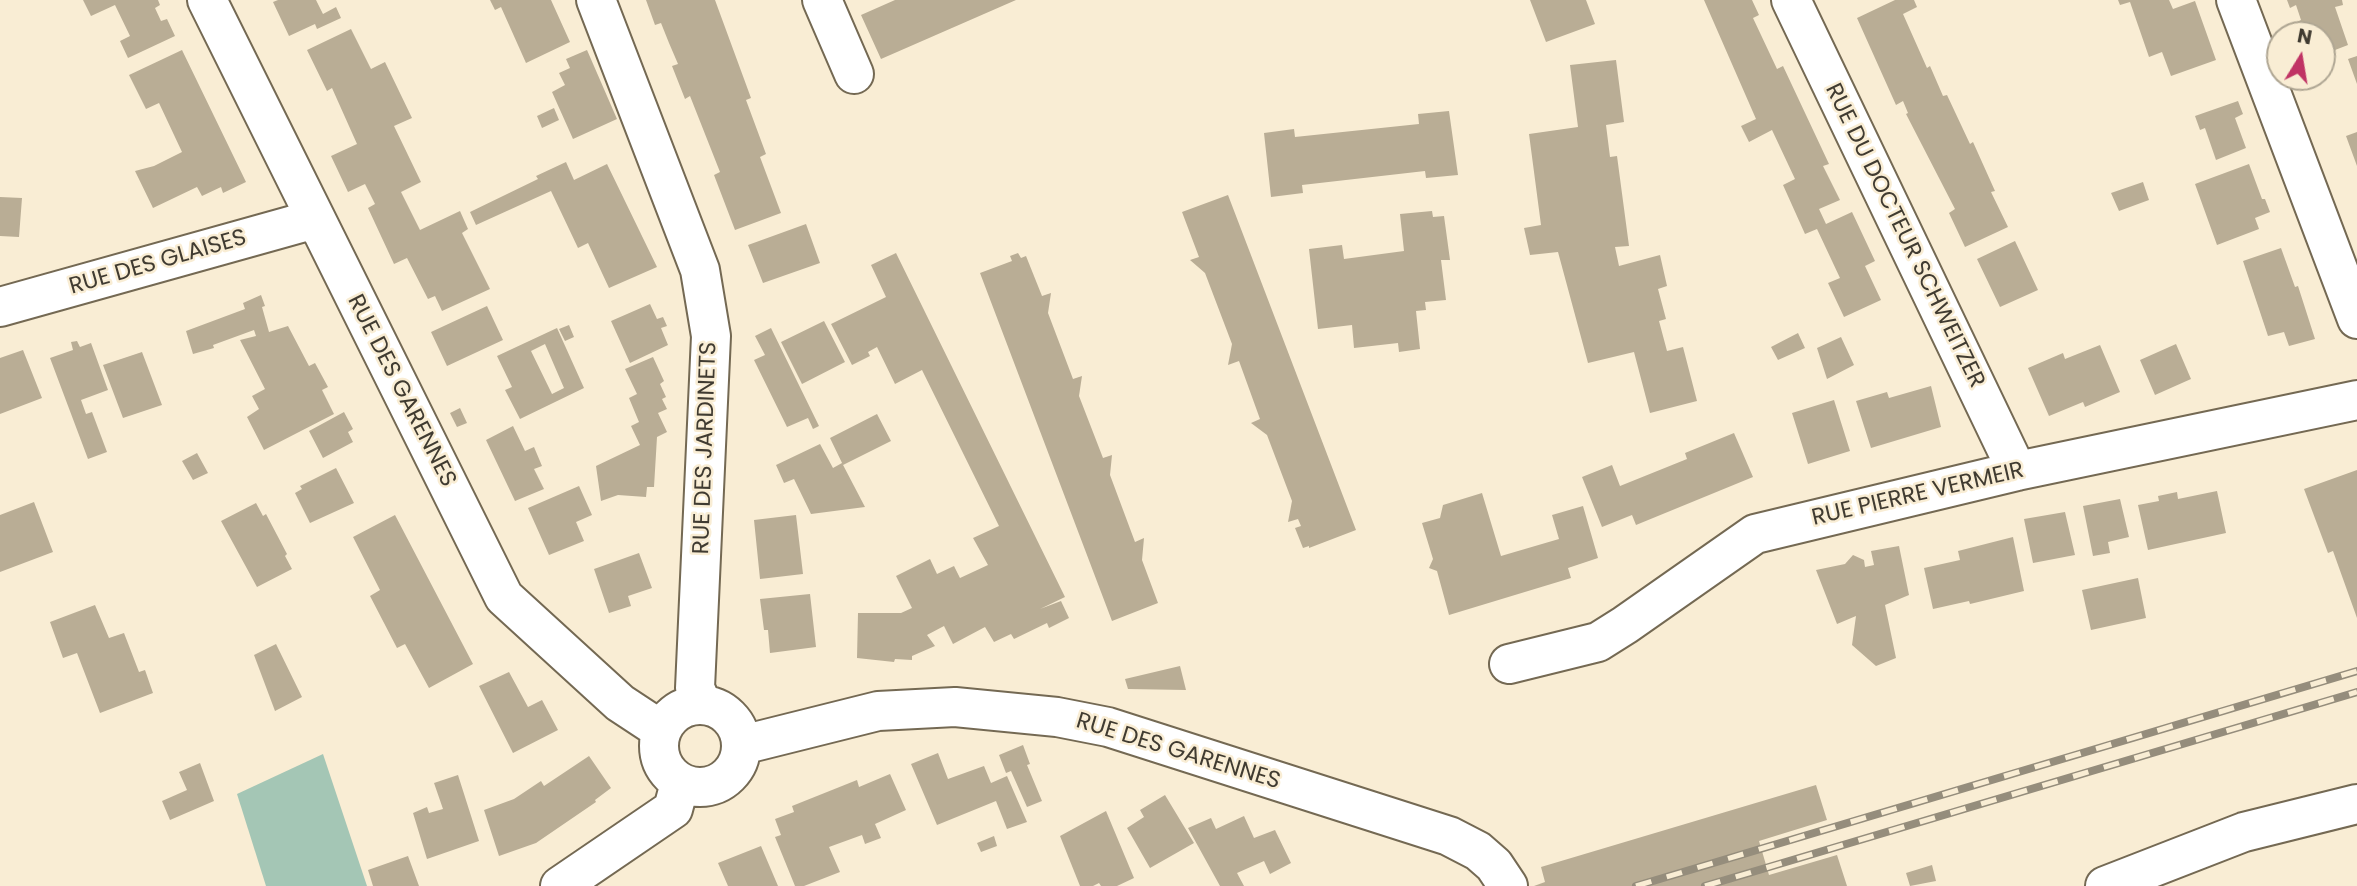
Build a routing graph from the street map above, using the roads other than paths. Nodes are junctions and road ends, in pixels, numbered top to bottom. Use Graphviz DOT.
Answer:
graph roads {
  1 [pos="207,0"];
  2 [pos="596,0"];
  3 [pos="822,0"];
  4 [pos="1791,0"];
  5 [pos="2236,0"];
  6 [pos="853,74"];
  7 [pos="315,219"];
  8 [pos="0,307"];
  9 [pos="2357,319"];
  10 [pos="2357,400"];
  11 [pos="2017,471"];
  12 [pos="1509,664"];
  13 [pos="702,704"];
  14 [pos="662,730"];
  15 [pos="742,746"];
  16 [pos="680,783"];
  17 [pos="2357,804"];
  18 [pos="1501,875"];
  19 [pos="560,886"];
  20 [pos="2105,886"];
  1 -- 7 [label="street, RUE DES GARENNES"];
  2 -- 13 [label="street, RUE DES JARDINETS"];
  3 -- 6 [label="street"];
  4 -- 11 [label="street, RUE DU DOCTEUR SCHWEITZER"];
  5 -- 9 [label="street"];
  7 -- 8 [label="street, RUE DES GLAISES"];
  7 -- 14 [label="street, RUE DES GARENNES"];
  10 -- 11 [label="street, RUE PIERRE VERMEIR"];
  11 -- 12 [label="street, RUE PIERRE VERMEIR"];
  13 -- 14 [label="street"];
  13 -- 15 [label="street"];
  14 -- 16 [label="street"];
  15 -- 16 [label="street"];
  15 -- 18 [label="street, RUE DES GARENNES"];
  16 -- 19 [label="street"];
  17 -- 20 [label="street"];
}
